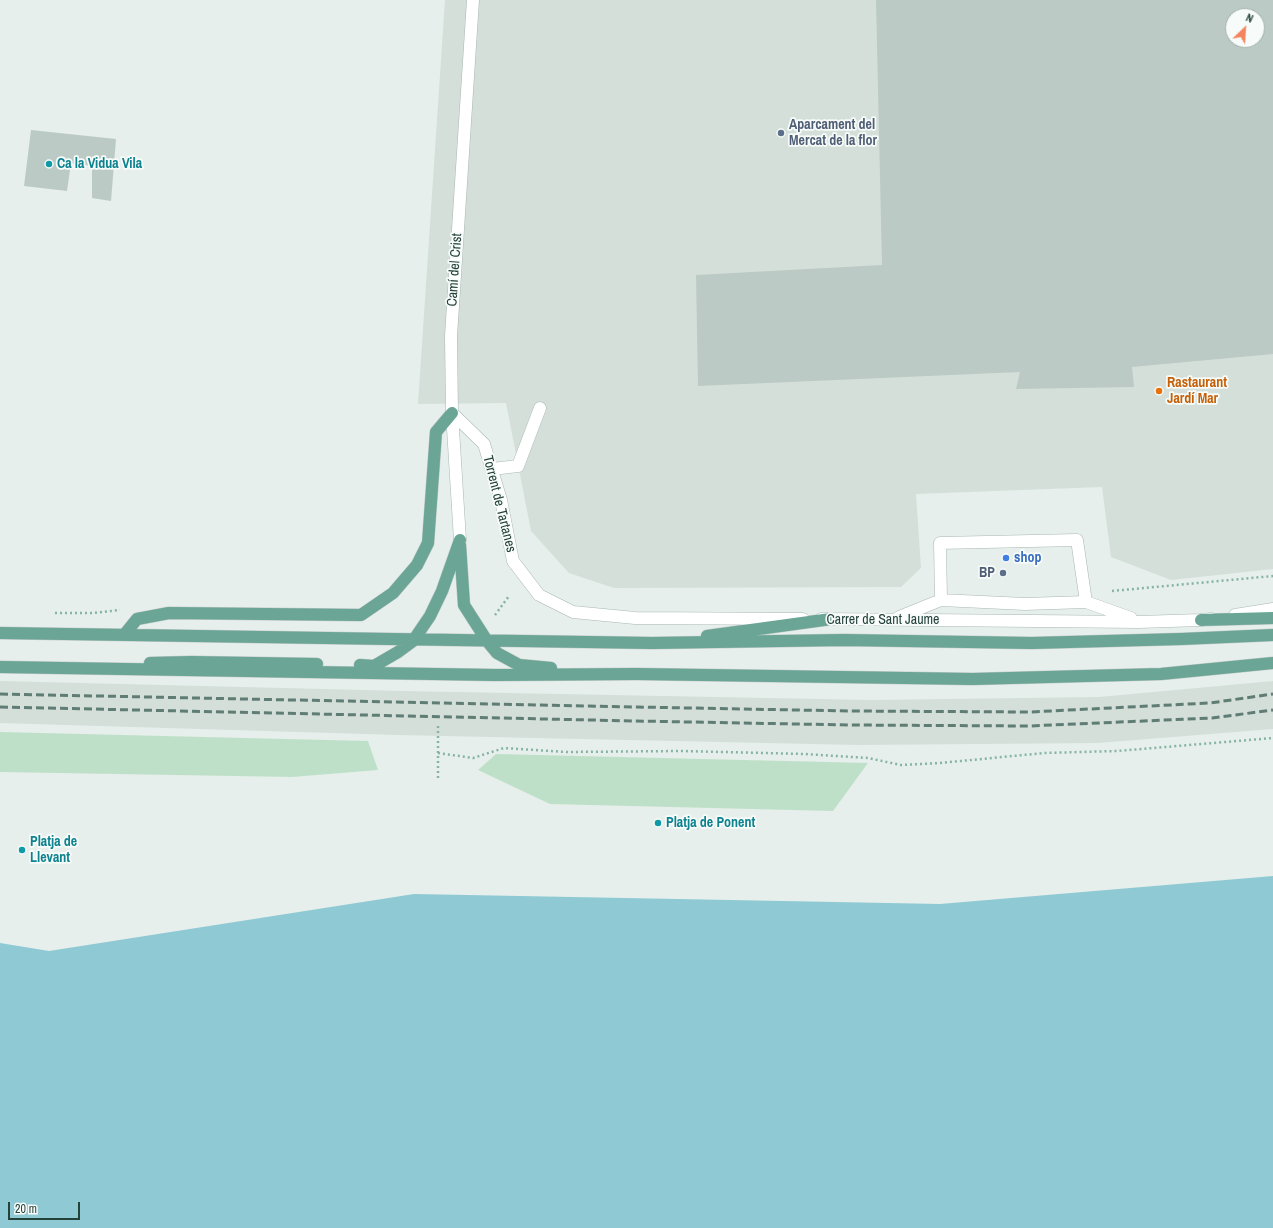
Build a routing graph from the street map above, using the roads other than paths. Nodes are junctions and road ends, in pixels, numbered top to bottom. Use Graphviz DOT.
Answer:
graph roads {
  1 [pos="473,0"];
  2 [pos="540,408"];
  3 [pos="452,414"];
  4 [pos="492,469"];
  5 [pos="460,540"];
  6 [pos="513,560"];
  7 [pos="941,600"];
  8 [pos="1086,602"];
  9 [pos="1273,609"];
  10 [pos="1273,618"];
  11 [pos="831,619"];
  12 [pos="892,620"];
  13 [pos="1202,620"];
  14 [pos="1139,622"];
  15 [pos="0,633"];
  16 [pos="124,635"];
  17 [pos="1273,635"];
  18 [pos="413,641"];
  19 [pos="487,641"];
  20 [pos="652,644"];
  21 [pos="1273,663"];
  22 [pos="0,667"];
  23 [pos="124,669"];
  24 [pos="637,674"];
  1 -- 3 [label="street, Camí del Crist"];
  2 -- 4 [label="street"];
  3 -- 4 [label="street, Torrent de Tartanes"];
  3 -- 5 [label="street, Camí del Crist"];
  3 -- 16 [label="main road"];
  4 -- 6 [label="street, Torrent de Tartanes"];
  5 -- 18 [label="main road"];
  5 -- 19 [label="main road"];
  6 -- 11 [label="street, Carrer de Sant Jaume"];
  7 -- 8 [label="street"];
  7 -- 8 [label="street"];
  7 -- 12 [label="street"];
  8 -- 14 [label="street"];
  9 -- 13 [label="street, Carrer de Sant Jaume"];
  10 -- 13 [label="main road"];
  11 -- 12 [label="street, Carrer de Sant Jaume"];
  11 -- 20 [label="main road"];
  12 -- 14 [label="street, Carrer de Sant Jaume"];
  13 -- 14 [label="street, Carrer de Sant Jaume"];
  15 -- 16 [label="main road"];
  16 -- 18 [label="main road"];
  17 -- 20 [label="main road"];
  18 -- 19 [label="main road"];
  18 -- 23 [label="main road"];
  19 -- 20 [label="main road"];
  19 -- 24 [label="main road"];
  21 -- 24 [label="main road"];
  22 -- 23 [label="main road"];
  23 -- 24 [label="main road"];
}
